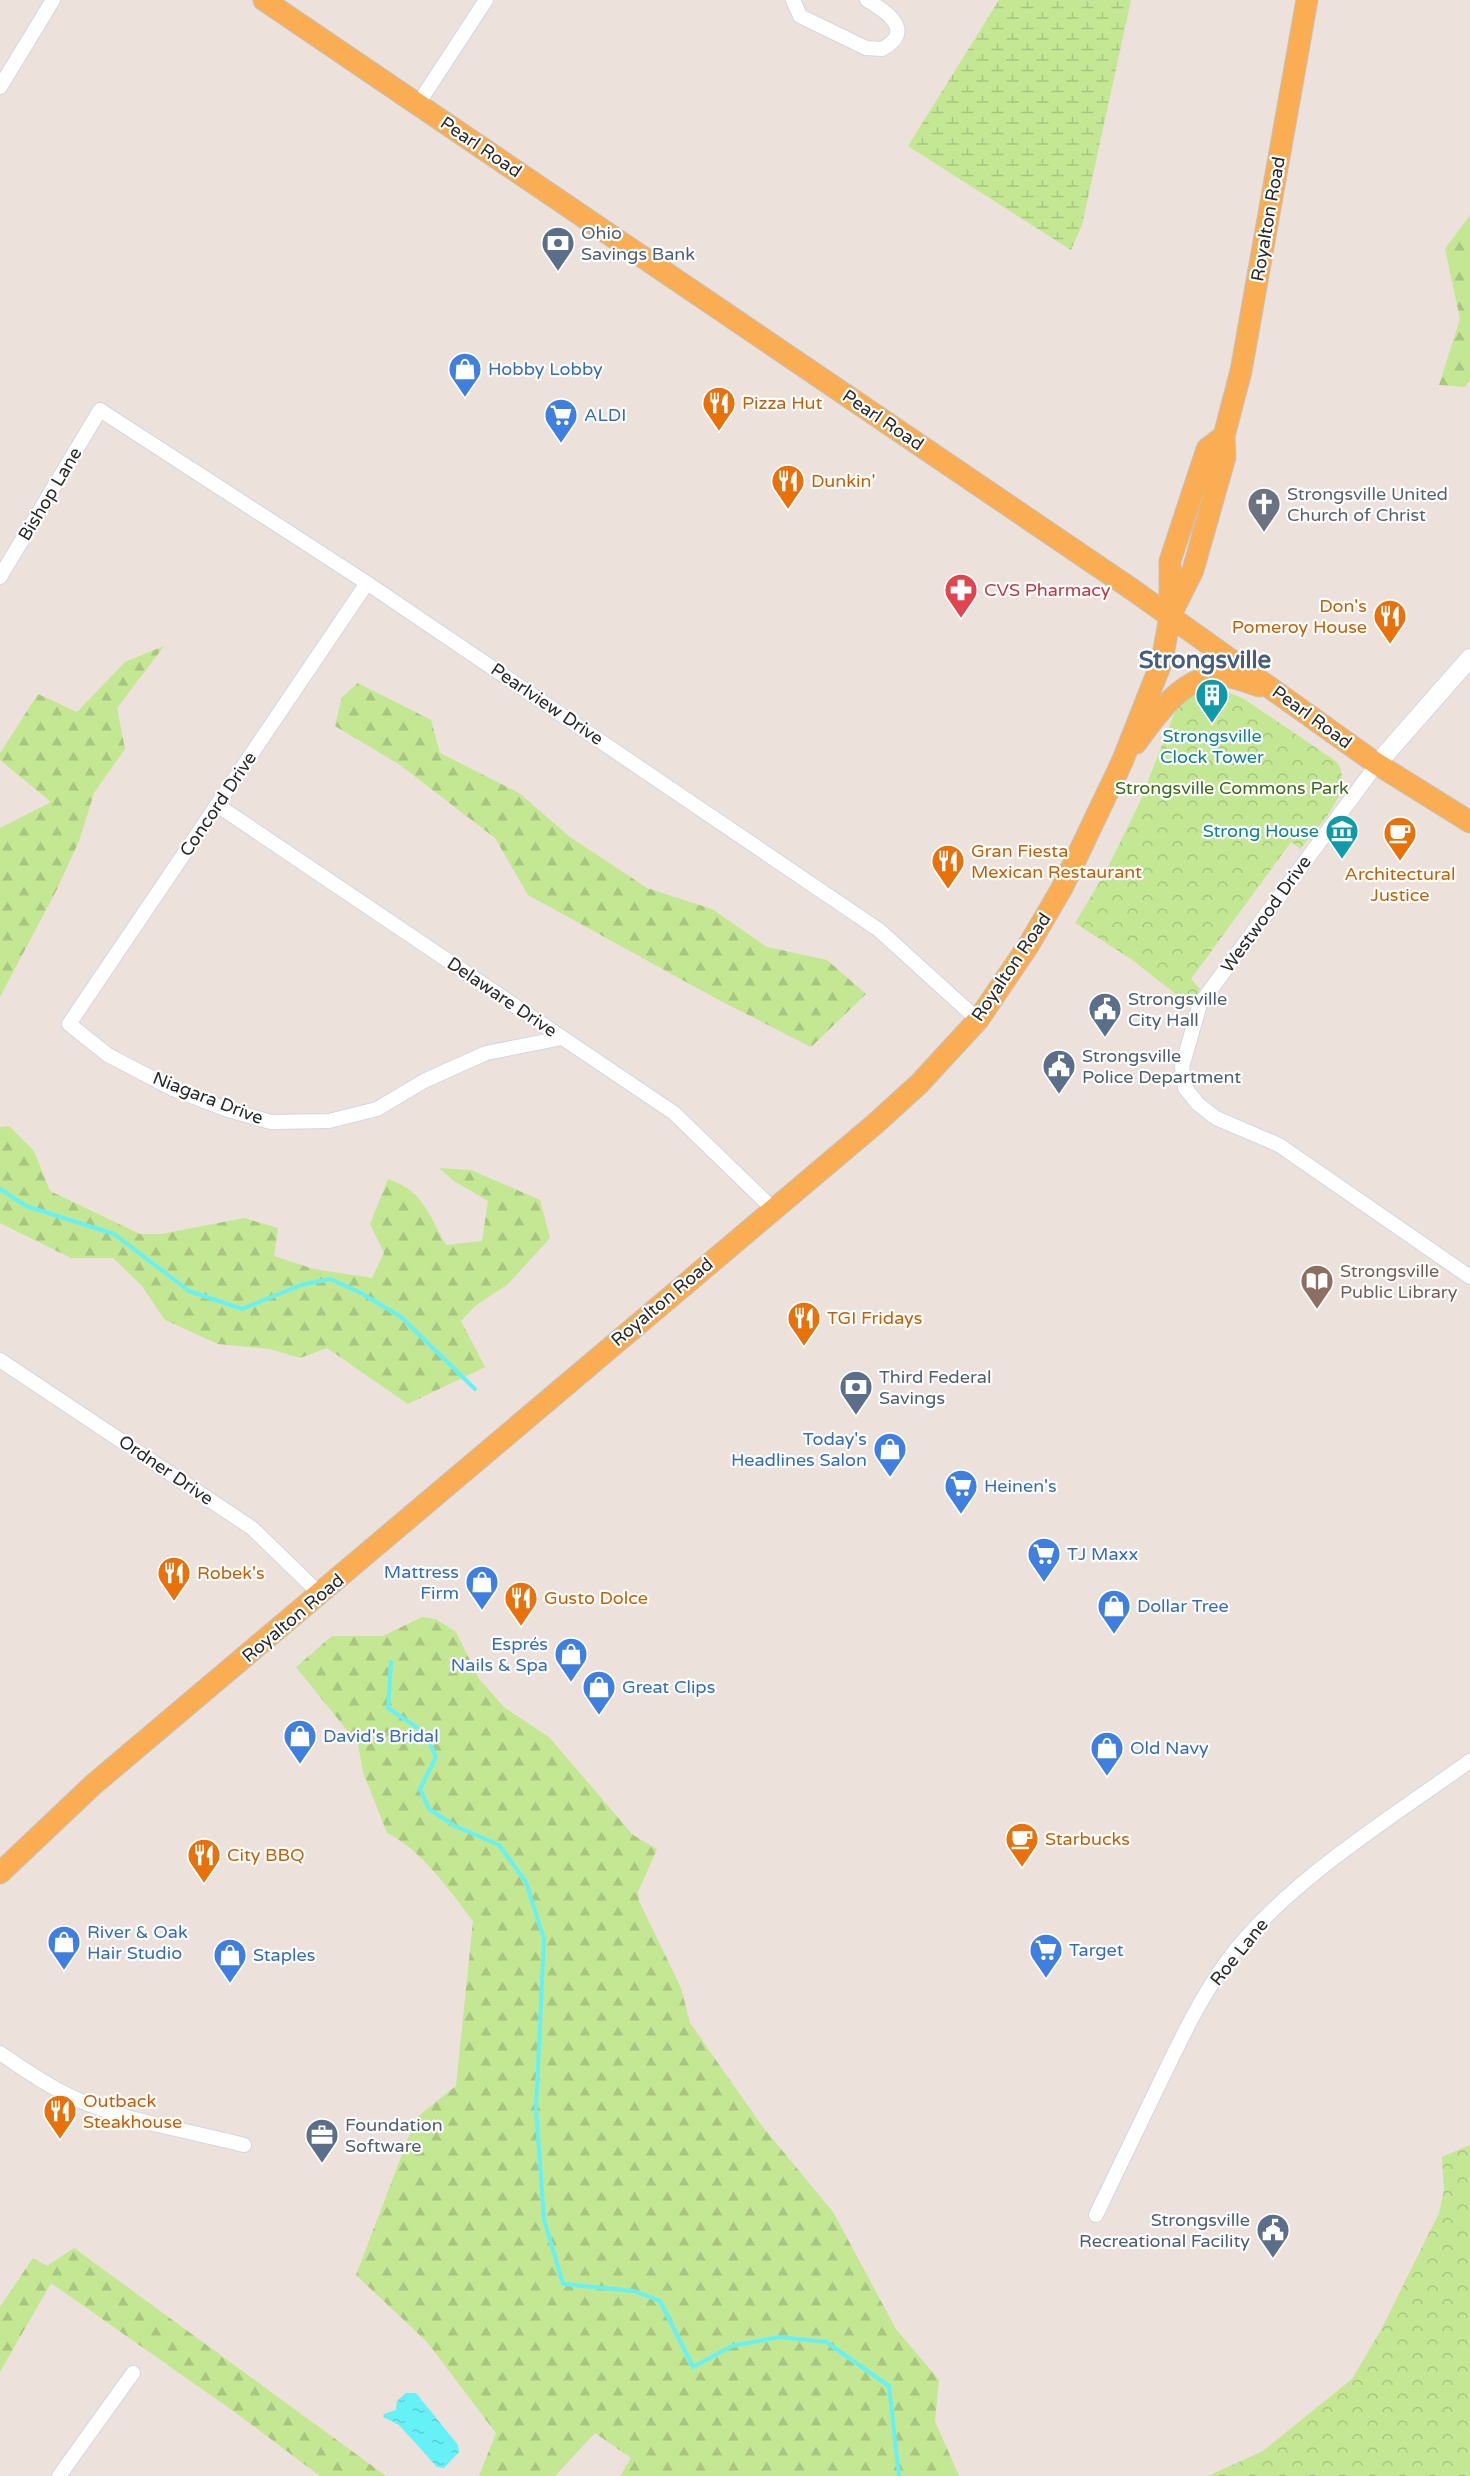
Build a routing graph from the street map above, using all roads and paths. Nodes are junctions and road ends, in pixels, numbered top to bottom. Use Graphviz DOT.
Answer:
graph roads {
  1 [pos="53,0"];
  2 [pos="264,0"];
  3 [pos="486,0"];
  4 [pos="793,0"];
  5 [pos="867,0"];
  6 [pos="1307,0"];
  7 [pos="0,87"];
  8 [pos="418,104"];
  9 [pos="100,410"];
  10 [pos="0,577"];
  11 [pos="367,583"];
  12 [pos="1170,616"];
  13 [pos="1470,658"];
  14 [pos="1275,690"];
  15 [pos="1122,762"];
  16 [pos="1377,764"];
  17 [pos="217,805"];
  18 [pos="1470,822"];
  19 [pos="978,1020"];
  20 [pos="69,1024"];
  21 [pos="562,1038"];
  22 [pos="772,1208"];
  23 [pos="1470,1277"];
  24 [pos="0,1360"];
  25 [pos="321,1595"];
  26 [pos="1470,1761"];
  27 [pos="0,1873"];
  28 [pos="0,2053"];
  29 [pos="244,2145"];
  30 [pos="1096,2216"];
  31 [pos="133,2373"];
  32 [pos="59,2476"];
  1 -- 7 [label="street"];
  2 -- 8 [label="main road, Pearl Road"];
  3 -- 8 [label="street"];
  4 -- 5 [label="street"];
  6 -- 12 [label="main road, Royalton Road"];
  8 -- 12 [label="main road, Pearl Road"];
  9 -- 10 [label="street, Bishop Lane"];
  9 -- 11 [label="street, Pearlview Drive"];
  11 -- 17 [label="street, Concord Drive"];
  11 -- 19 [label="street, Pearlview Drive"];
  12 -- 14 [label="main road, Pearl Road"];
  12 -- 15 [label="main road, Royalton Road"];
  13 -- 16 [label="street, Westwood Drive"];
  14 -- 15 [label="main road"];
  14 -- 16 [label="main road, Pearl Road"];
  15 -- 19 [label="main road, Royalton Road"];
  16 -- 18 [label="main road, Pearl Road"];
  16 -- 23 [label="street, Westwood Drive"];
  17 -- 20 [label="street, Concord Drive"];
  17 -- 21 [label="street, Delaware Drive"];
  19 -- 22 [label="main road, Royalton Road"];
  20 -- 21 [label="street, Niagara Drive"];
  21 -- 22 [label="street, Delaware Drive"];
  22 -- 25 [label="main road, Royalton Road"];
  24 -- 25 [label="street, Ordner Drive"];
  25 -- 27 [label="main road, Royalton Road"];
  26 -- 30 [label="street, Roe Lane"];
  28 -- 29 [label="street"];
  31 -- 32 [label="street"];
}
